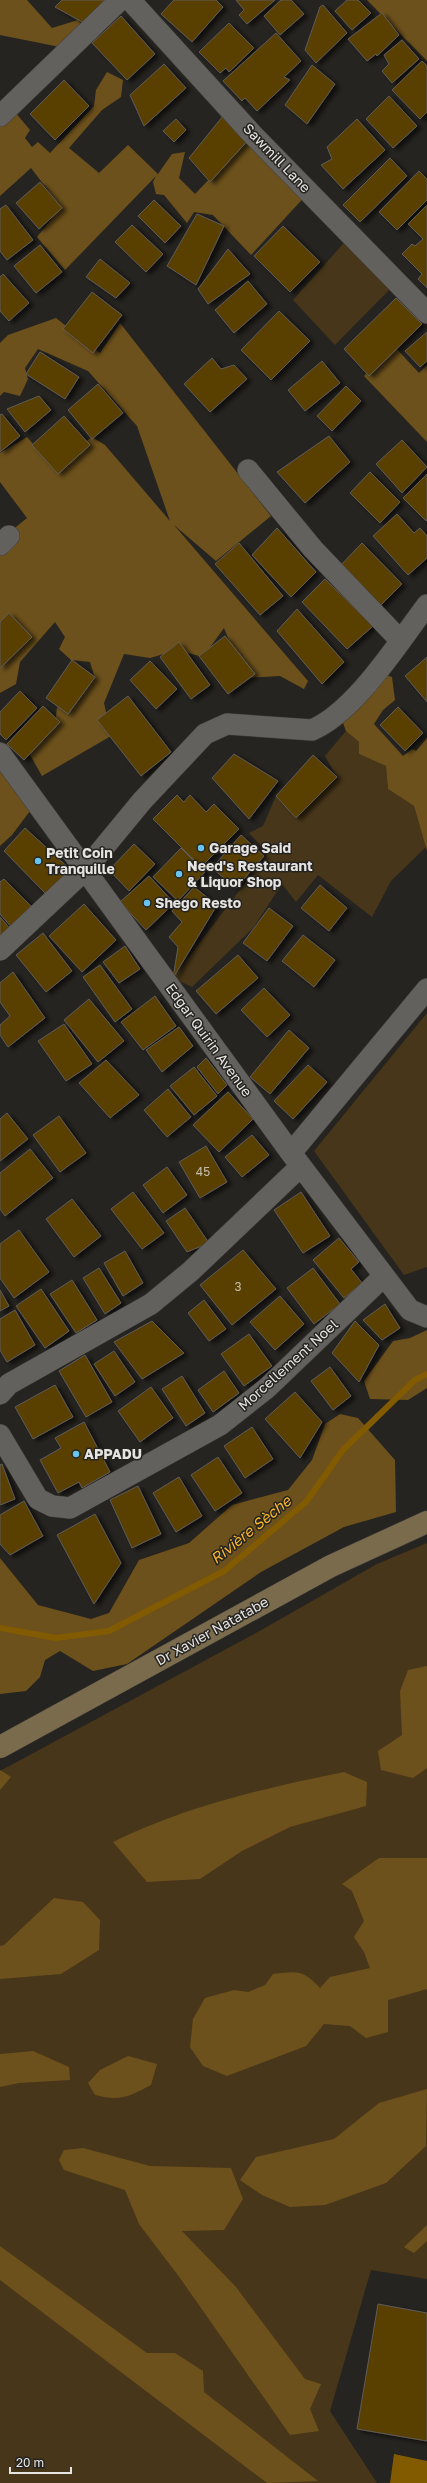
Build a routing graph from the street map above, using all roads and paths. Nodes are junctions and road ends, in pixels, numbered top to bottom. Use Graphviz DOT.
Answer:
graph roads {
  1 [pos="132,1"];
  2 [pos="0,116"];
  3 [pos="427,313"];
  4 [pos="248,470"];
  5 [pos="427,605"];
  6 [pos="400,640"];
  7 [pos="0,753"];
  8 [pos="86,868"];
  9 [pos="0,950"];
  10 [pos="427,989"];
  11 [pos="296,1160"];
  12 [pos="384,1276"];
  13 [pos="427,1316"];
  14 [pos="0,1394"];
  15 [pos="0,1435"];
  16 [pos="427,1522"];
  17 [pos="0,1747"];
  1 -- 2 [label="street"];
  1 -- 3 [label="street, Sawmill Lane"];
  4 -- 6 [label="street"];
  5 -- 6 [label="street"];
  6 -- 8 [label="street"];
  7 -- 8 [label="street, Edgar Quirin Avenue"];
  8 -- 9 [label="street"];
  8 -- 11 [label="street, Edgar Quirin Avenue"];
  10 -- 11 [label="street"];
  11 -- 12 [label="street, Edgar Quirin Avenue"];
  11 -- 14 [label="street"];
  12 -- 13 [label="street, Edgar Quirin Avenue"];
  12 -- 15 [label="street, Morcellement Noel"];
  16 -- 17 [label="main road, Dr Xavier Natatabe"];
}
